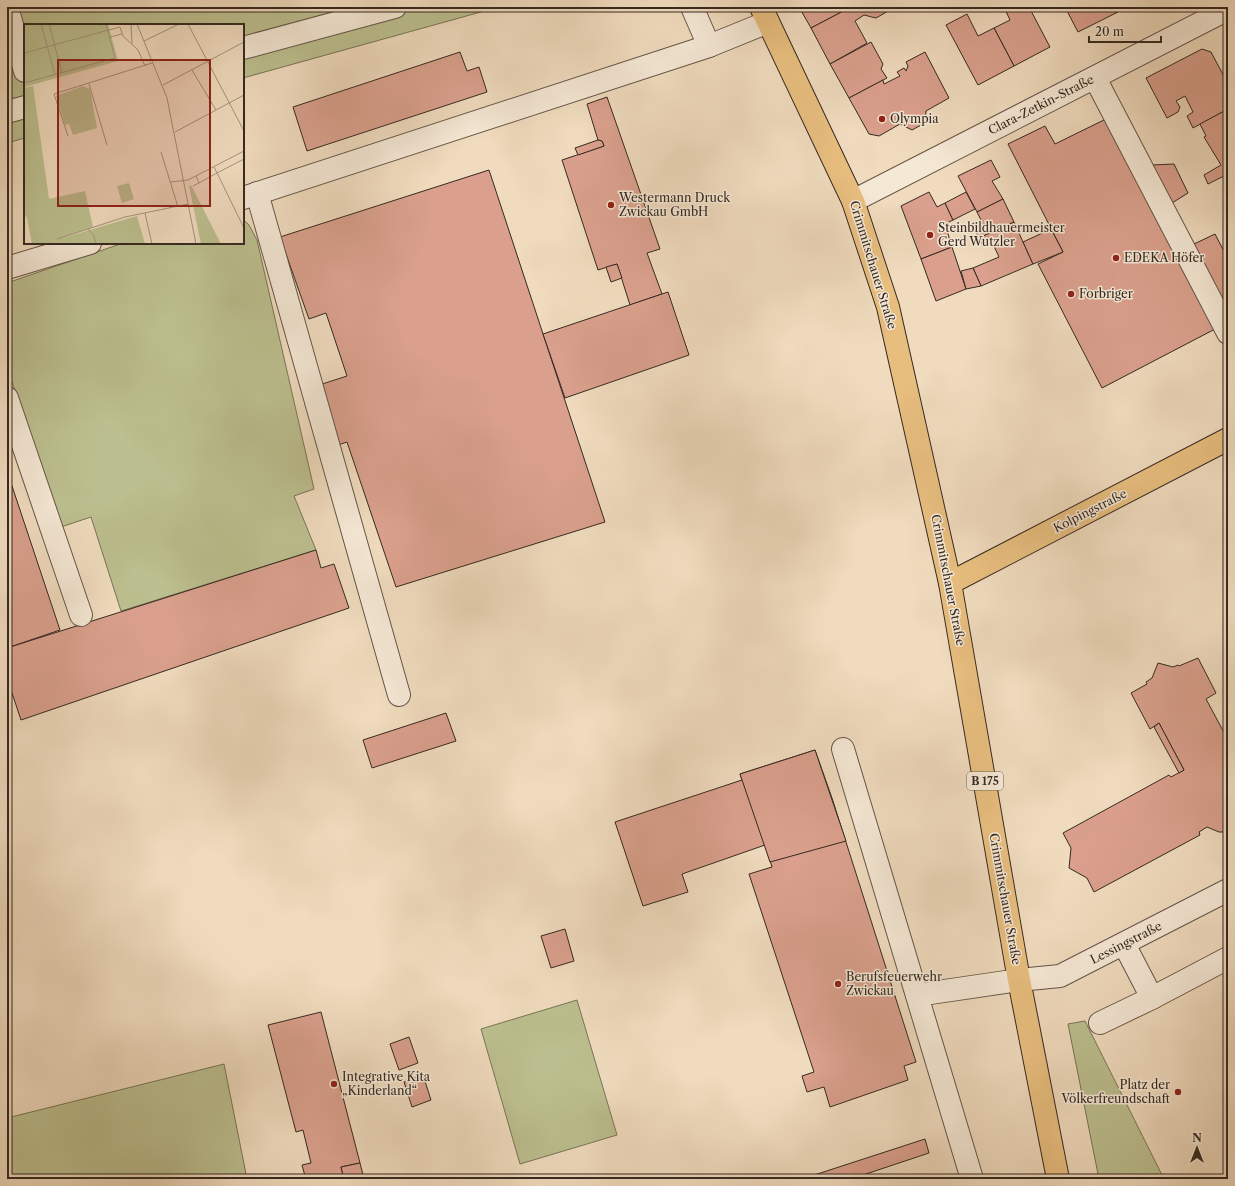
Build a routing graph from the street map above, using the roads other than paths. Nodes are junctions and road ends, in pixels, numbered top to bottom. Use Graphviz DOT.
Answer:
graph roads {
  1 [pos="7,7"];
  2 [pos="395,7"];
  3 [pos="692,7"];
  4 [pos="1225,12"];
  5 [pos="764,15"];
  6 [pos="709,46"];
  7 [pos="244,48"];
  8 [pos="24,67"];
  9 [pos="1095,78"];
  10 [pos="24,107"];
  11 [pos="7,112"];
  12 [pos="250,196"];
  13 [pos="853,201"];
  14 [pos="87,244"];
  15 [pos="7,268"];
  16 [pos="1228,333"];
  17 [pos="7,398"];
  18 [pos="1228,438"];
  19 [pos="950,583"];
  20 [pos="81,615"];
  21 [pos="399,695"];
  22 [pos="843,749"];
  23 [pos="1228,890"];
  24 [pos="1124,944"];
  25 [pos="1228,958"];
  26 [pos="1019,980"];
  27 [pos="917,995"];
  28 [pos="1152,998"];
  29 [pos="1100,1024"];
  30 [pos="1053,1178"];
  31 [pos="972,1179"];
  1 -- 8 [label="street"];
  2 -- 7 [label="street"];
  3 -- 6 [label="street"];
  4 -- 9 [label="street, Clara-Zetkin-Straße"];
  5 -- 6 [label="street"];
  5 -- 13 [label="main road, Crimmitschauer Straße"];
  6 -- 12 [label="street"];
  9 -- 13 [label="street, Clara-Zetkin-Straße"];
  9 -- 16 [label="street"];
  10 -- 11 [label="street"];
  12 -- 21 [label="street"];
  13 -- 19 [label="main road, Crimmitschauer Straße"];
  14 -- 15 [label="street"];
  17 -- 20 [label="street"];
  18 -- 19 [label="main road, Kolpingstraße"];
  19 -- 26 [label="main road, Crimmitschauer Straße / B 175"];
  22 -- 27 [label="street"];
  23 -- 24 [label="street, Lessingstraße"];
  24 -- 26 [label="street, Lessingstraße"];
  24 -- 28 [label="street"];
  25 -- 28 [label="street"];
  26 -- 27 [label="street, Lessingstraße"];
  26 -- 30 [label="main road, Crimmitschauer Straße / B 175"];
  27 -- 31 [label="street"];
  28 -- 29 [label="street"];
}
